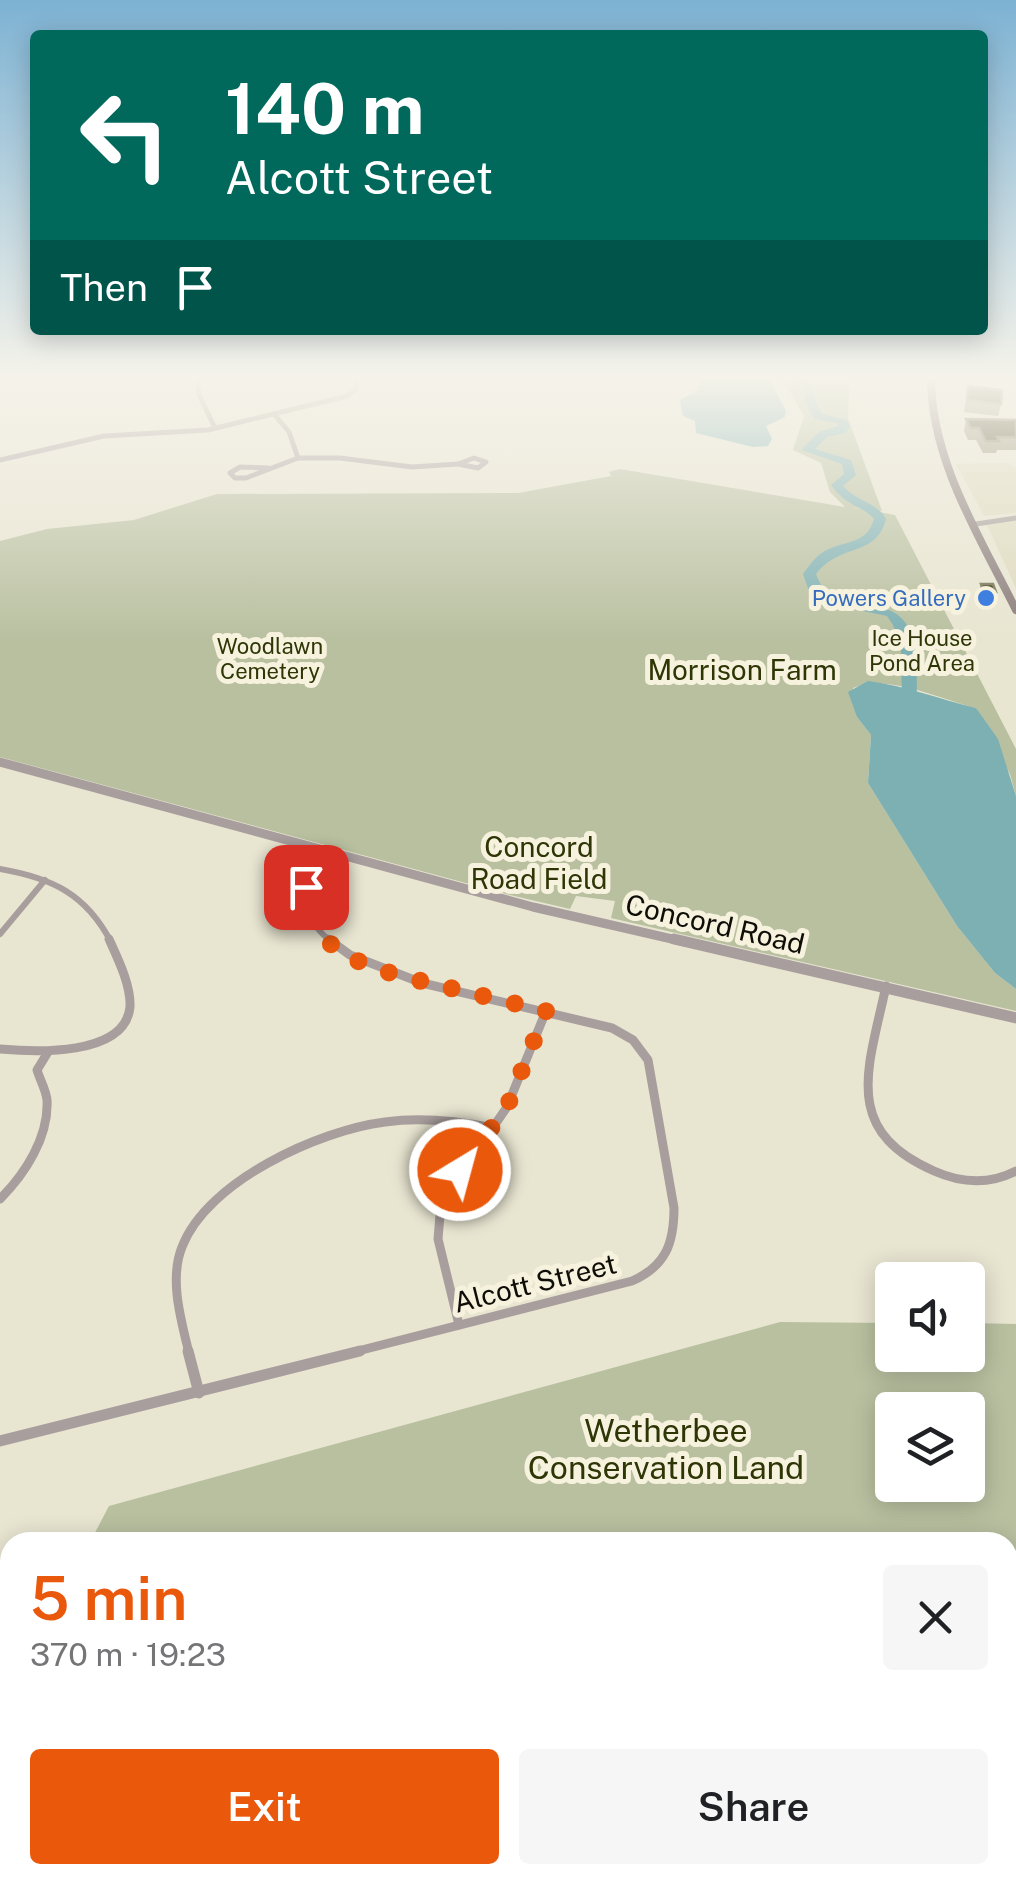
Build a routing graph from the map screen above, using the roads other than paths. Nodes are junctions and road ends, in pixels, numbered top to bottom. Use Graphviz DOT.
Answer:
graph roads {
  1 [pos="277,465"];
  2 [pos="389,465"];
  3 [pos="442,465"];
  4 [pos="951,465"];
  5 [pos="268,468"];
  6 [pos="1016,518"];
  7 [pos="976,524"];
  8 [pos="1016,610"];
  9 [pos="0,762"];
  10 [pos="321,850"];
  11 [pos="337,854"];
  12 [pos="0,870"];
  13 [pos="45,880"];
  14 [pos="306,896"];
  15 [pos="0,934"];
  16 [pos="886,986"];
  17 [pos="546,1011"];
  18 [pos="1016,1018"];
  19 [pos="0,1049"];
  20 [pos="49,1052"];
  21 [pos="493,1128"];
  22 [pos="1016,1171"];
  23 [pos="0,1199"];
  24 [pos="459,1325"];
  25 [pos="199,1393"];
  26 [pos="0,1441"];
  1 -- 5 [label="street"];
  2 -- 3 [label="street"];
  4 -- 7 [label="main road"];
  5 -- 5 [label="street"];
  6 -- 7 [label="street"];
  7 -- 8 [label="main road"];
  9 -- 10 [label="street, Concord Road"];
  10 -- 11 [label="street, Concord Road"];
  10 -- 14 [label="street"];
  11 -- 14 [label="street"];
  11 -- 16 [label="street, Concord Road"];
  12 -- 13 [label="street"];
  13 -- 15 [label="street"];
  13 -- 20 [label="street"];
  14 -- 17 [label="street, Alcott Street"];
  16 -- 18 [label="street, Concord Road"];
  16 -- 22 [label="street"];
  17 -- 21 [label="street"];
  17 -- 24 [label="street, Alcott Street"];
  19 -- 20 [label="street"];
  20 -- 23 [label="street"];
  21 -- 24 [label="street"];
  21 -- 25 [label="street"];
  24 -- 25 [label="street, Alcott Street"];
  25 -- 26 [label="street, Alcott Street"];
}
